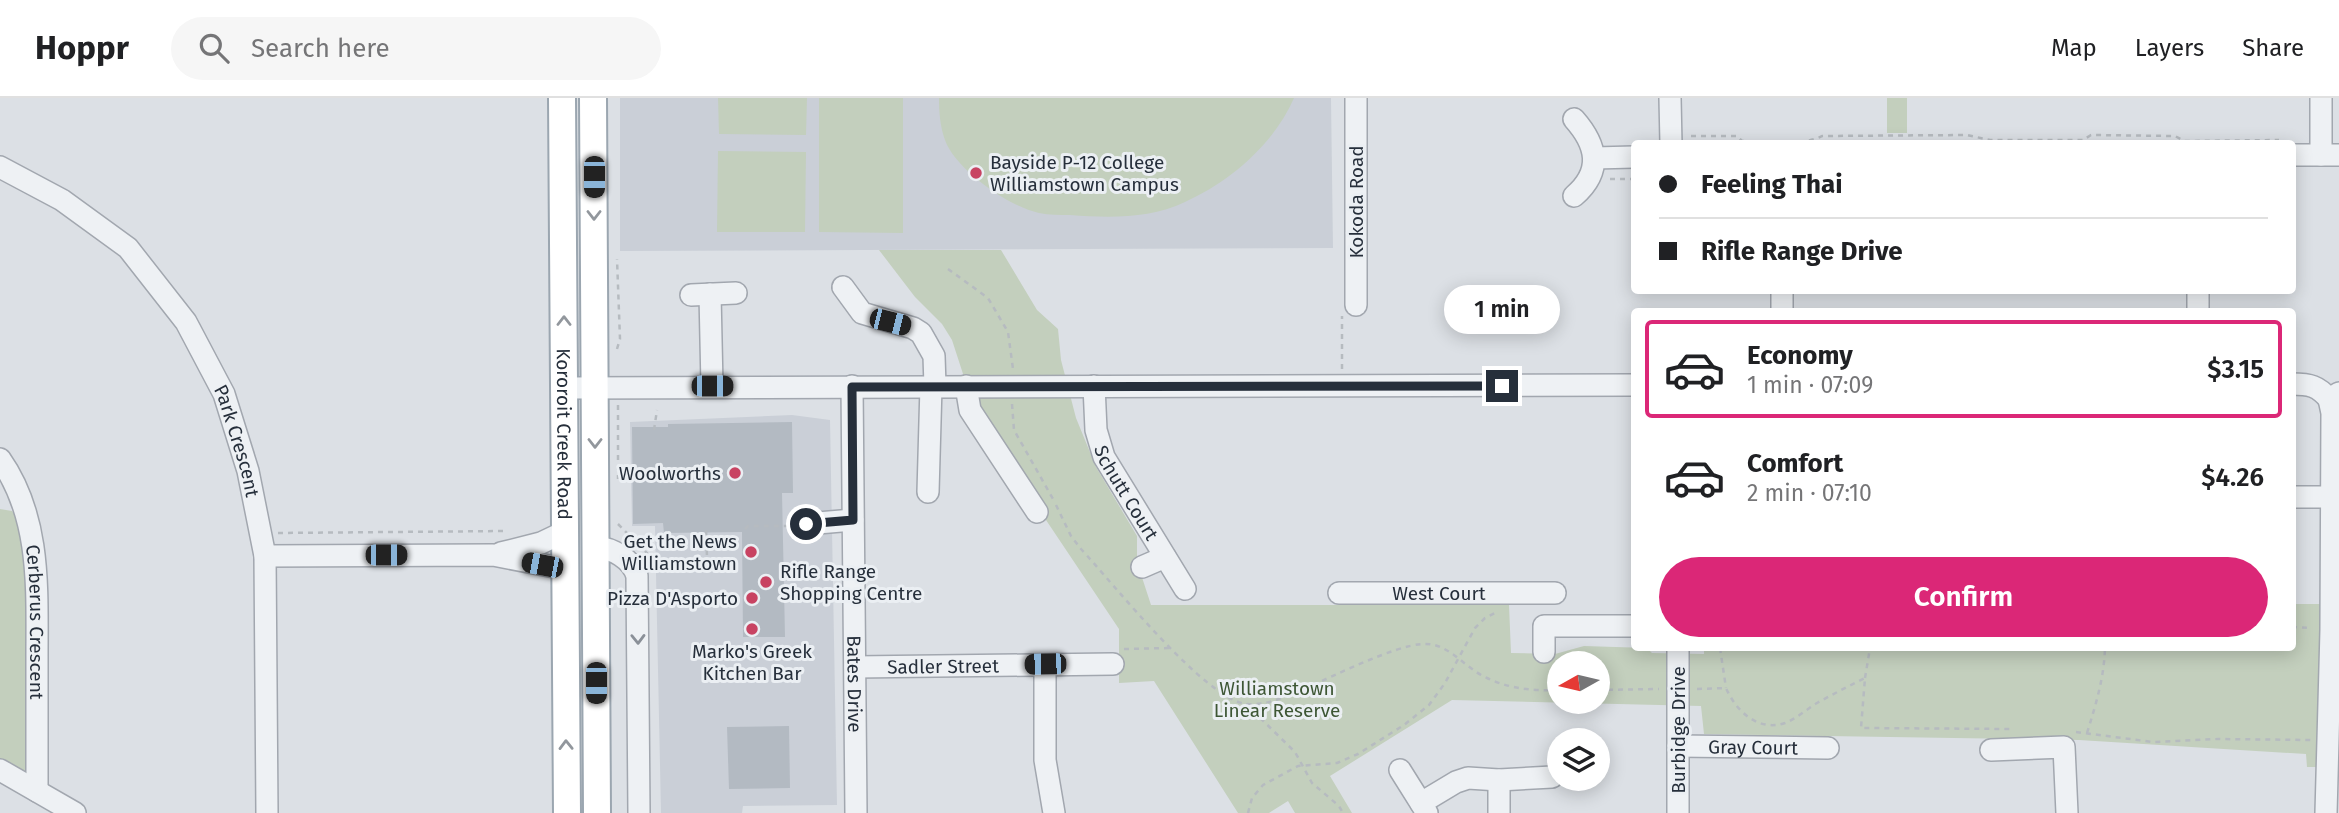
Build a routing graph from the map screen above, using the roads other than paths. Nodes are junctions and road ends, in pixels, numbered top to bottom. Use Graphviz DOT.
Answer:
graph roads {
  1 [pos="562,98"];
  2 [pos="593,98"];
  3 [pos="1356,98"];
  4 [pos="1670,98"];
  5 [pos="2321,98"];
  6 [pos="1580,126"];
  7 [pos="1671,140"];
  8 [pos="2327,150"];
  9 [pos="2296,154"];
  10 [pos="1631,157"];
  11 [pos="1594,158"];
  12 [pos="0,167"];
  13 [pos="1578,192"];
  14 [pos="843,287"];
  15 [pos="736,293"];
  16 [pos="1356,306"];
  17 [pos="2296,384"];
  18 [pos="1631,385"];
  19 [pos="712,386"];
  20 [pos="933,386"];
  21 [pos="966,386"];
  22 [pos="1094,386"];
  23 [pos="606,387"];
  24 [pos="852,387"];
  25 [pos="564,388"];
  26 [pos="2334,396"];
  27 [pos="2,470"];
  28 [pos="928,492"];
  29 [pos="2296,497"];
  30 [pos="2332,497"];
  31 [pos="1037,512"];
  32 [pos="853,520"];
  33 [pos="806,524"];
  34 [pos="564,532"];
  35 [pos="596,547"];
  36 [pos="493,555"];
  37 [pos="265,556"];
  38 [pos="1165,557"];
  39 [pos="1142,567"];
  40 [pos="565,576"];
  41 [pos="1185,589"];
  42 [pos="1339,593"];
  43 [pos="1631,625"];
  44 [pos="1553,626"];
  45 [pos="1678,651"];
  46 [pos="1545,652"];
  47 [pos="1114,657"];
  48 [pos="1045,664"];
  49 [pos="855,667"];
  50 [pos="1678,746"];
  51 [pos="1828,748"];
  52 [pos="1991,750"];
  53 [pos="0,770"];
  54 [pos="1400,770"];
  55 [pos="1547,779"];
  56 [pos="37,790"];
  57 [pos="1499,796"];
  58 [pos="1424,808"];
  59 [pos="75,813"];
  60 [pos="267,813"];
  61 [pos="567,813"];
  62 [pos="597,813"];
  63 [pos="639,813"];
  64 [pos="856,813"];
  65 [pos="1054,813"];
  66 [pos="1678,813"];
  67 [pos="2067,813"];
  68 [pos="2326,813"];
  25 -- 1 [label="main road, Kororoit Creek Road, one-way"];
  2 -- 23 [label="main road, Kororoit Creek Road, one-way"];
  3 -- 16 [label="street, Kokoda Road"];
  4 -- 7 [label="street"];
  5 -- 8 [label="street"];
  6 -- 11 [label="street"];
  8 -- 9 [label="street"];
  10 -- 11 [label="street"];
  11 -- 13 [label="street"];
  12 -- 37 [label="street, Park Crescent"];
  14 -- 20 [label="street"];
  15 -- 19 [label="street"];
  17 -- 26 [label="street"];
  18 -- 22 [label="street"];
  19 -- 23 [label="street"];
  19 -- 24 [label="street"];
  20 -- 21 [label="street"];
  20 -- 24 [label="street"];
  20 -- 28 [label="street"];
  21 -- 22 [label="street"];
  21 -- 31 [label="street"];
  22 -- 38 [label="street, Schutt Court"];
  23 -- 25 [label="street"];
  23 -- 35 [label="main road, Kororoit Creek Road, one-way"];
  24 -- 32 [label="street, Bates Drive"];
  25 -- 34 [label="main road, Kororoit Creek Road"];
  26 -- 30 [label="street"];
  27 -- 56 [label="street, Cerberus Crescent"];
  29 -- 30 [label="street"];
  30 -- 68 [label="street"];
  32 -- 33 [label="street"];
  32 -- 49 [label="street, Bates Drive"];
  34 -- 36 [label="street"];
  34 -- 40 [label="main road, Kororoit Creek Road"];
  35 -- 40 [label="main road"];
  35 -- 62 [label="main road, Kororoit Creek Road"];
  35 -- 63 [label="street, one-way"];
  36 -- 37 [label="street"];
  36 -- 40 [label="street"];
  37 -- 60 [label="street, Park Crescent"];
  38 -- 39 [label="street"];
  38 -- 41 [label="street, Schutt Court"];
  61 -- 40 [label="main road, Kororoit Creek Road, one-way"];
  42 -- 44 [label="street, West Court"];
  43 -- 44 [label="street"];
  44 -- 46 [label="street"];
  45 -- 50 [label="street, Burbidge Drive"];
  47 -- 48 [label="street, Sadler Street"];
  48 -- 49 [label="street, Sadler Street"];
  48 -- 65 [label="street"];
  49 -- 64 [label="street, Bates Drive"];
  50 -- 51 [label="street, Gray Court"];
  50 -- 66 [label="street, Burbidge Drive"];
  52 -- 67 [label="street"];
  53 -- 56 [label="street"];
  54 -- 58 [label="street"];
  55 -- 57 [label="street"];
  56 -- 59 [label="street"];
  57 -- 58 [label="street"];
}
